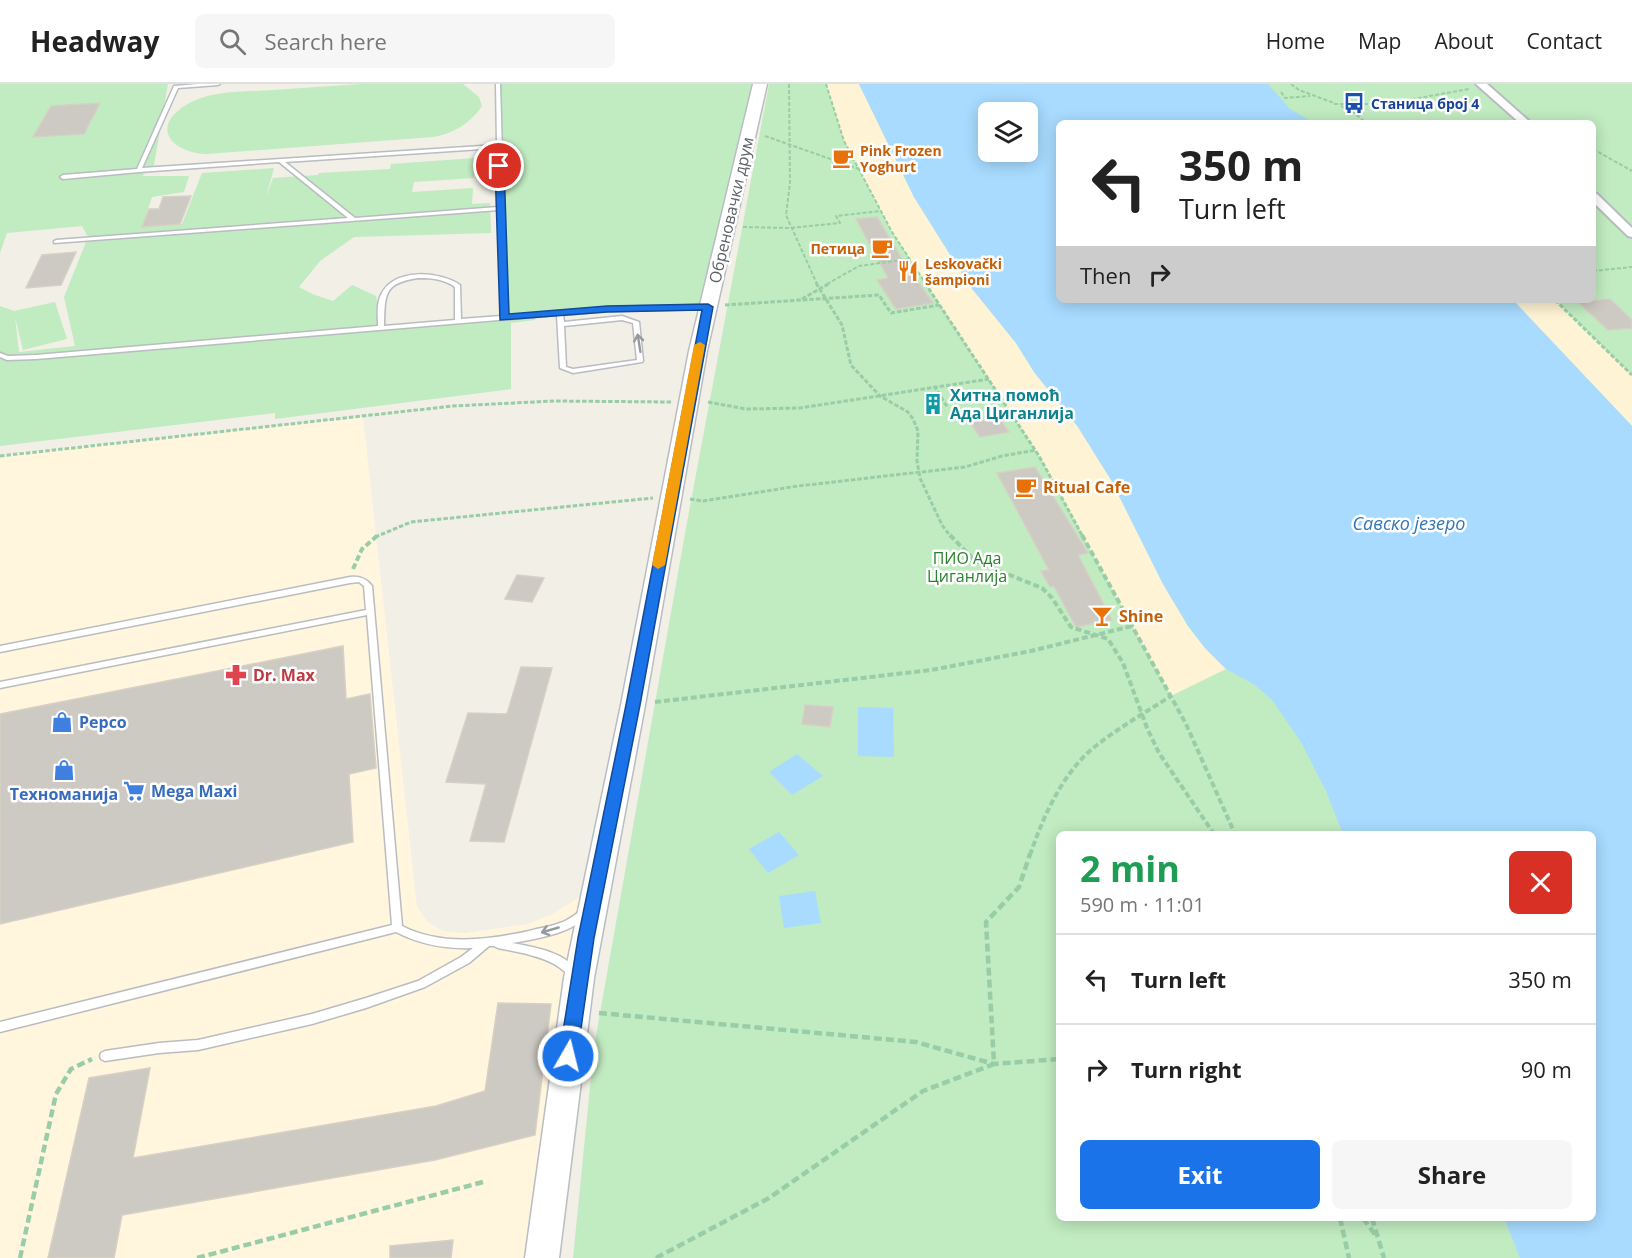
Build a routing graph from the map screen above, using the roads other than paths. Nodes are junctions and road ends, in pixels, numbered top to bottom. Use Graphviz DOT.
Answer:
graph roads {
  1 [pos="218,84"];
  2 [pos="498,84"];
  3 [pos="760,84"];
  4 [pos="1482,85"];
  5 [pos="1523,120"];
  6 [pos="498,146"];
  7 [pos="281,161"];
  8 [pos="140,170"];
  9 [pos="63,177"];
  10 [pos="1596,199"];
  11 [pos="501,208"];
  12 [pos="353,219"];
  13 [pos="1632,234"];
  14 [pos="56,242"];
  15 [pos="708,307"];
  16 [pos="560,313"];
  17 [pos="504,318"];
  18 [pos="458,321"];
  19 [pos="561,324"];
  20 [pos="381,328"];
  21 [pos="0,355"];
  22 [pos="370,612"];
  23 [pos="0,648"];
  24 [pos="0,685"];
  25 [pos="594,899"];
  26 [pos="397,928"];
  27 [pos="490,943"];
  28 [pos="579,978"];
  29 [pos="0,1027"];
  30 [pos="105,1056"];
  31 [pos="542,1258"];
  1 -- 8 [label="lane"];
  2 -- 6 [label="lane"];
  3 -- 15 [label="street, Обреновачки друм"];
  4 -- 5 [label="street"];
  6 -- 7 [label="lane"];
  6 -- 11 [label="lane"];
  7 -- 8 [label="lane"];
  7 -- 12 [label="lane"];
  8 -- 9 [label="lane"];
  10 -- 13 [label="street"];
  11 -- 12 [label="lane"];
  11 -- 17 [label="lane"];
  12 -- 14 [label="lane"];
  15 -- 16 [label="lane"];
  15 -- 25 [label="street, Обреновачки друм"];
  16 -- 17 [label="lane"];
  16 -- 19 [label="lane"];
  17 -- 18 [label="lane"];
  18 -- 20 [label="lane"];
  18 -- 20 [label="lane"];
  19 -- 19 [label="lane, one-way"];
  20 -- 21 [label="lane"];
  22 -- 23 [label="lane"];
  22 -- 24 [label="lane"];
  22 -- 26 [label="lane"];
  25 -- 27 [label="lane, one-way"];
  25 -- 28 [label="street, Обреновачки друм"];
  26 -- 27 [label="lane"];
  26 -- 29 [label="lane"];
  27 -- 28 [label="lane"];
  27 -- 30 [label="lane"];
  28 -- 31 [label="street, Обреновачки друм"];
}
